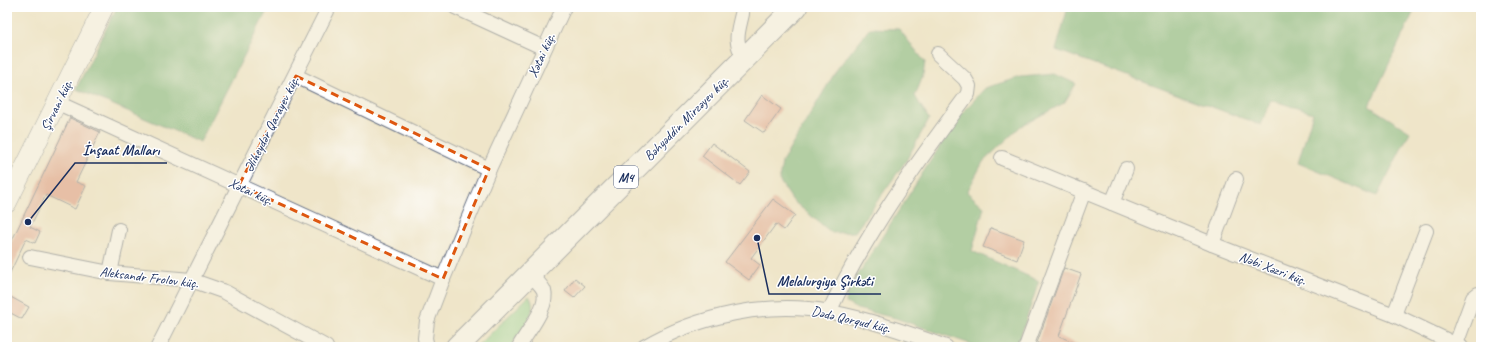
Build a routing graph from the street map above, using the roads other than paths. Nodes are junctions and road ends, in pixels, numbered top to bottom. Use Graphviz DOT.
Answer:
graph roads {
  1 [pos="104,7"];
  2 [pos="329,7"];
  3 [pos="456,7"];
  4 [pos="564,7"];
  5 [pos="796,7"];
  6 [pos="742,14"];
  7 [pos="544,48"];
  8 [pos="938,54"];
  9 [pos="744,58"];
  10 [pos="296,76"];
  11 [pos="58,102"];
  12 [pos="1002,158"];
  13 [pos="489,169"];
  14 [pos="1126,169"];
  15 [pos="1236,179"];
  16 [pos="239,185"];
  17 [pos="1084,191"];
  18 [pos="7,203"];
  19 [pos="1112,203"];
  20 [pos="119,230"];
  21 [pos="1426,231"];
  22 [pos="1212,244"];
  23 [pos="30,257"];
  24 [pos="110,273"];
  25 [pos="530,274"];
  26 [pos="191,280"];
  27 [pos="443,280"];
  28 [pos="1481,294"];
  29 [pos="829,312"];
  30 [pos="1394,315"];
  31 [pos="918,342"];
  32 [pos="1458,345"];
  33 [pos="425,346"];
  34 [pos="158,347"];
  35 [pos="326,347"];
  36 [pos="457,347"];
  37 [pos="519,347"];
  38 [pos="644,347"];
  39 [pos="946,347"];
  40 [pos="1026,347"];
  1 -- 11 [label="main road, Şirvani küç."];
  2 -- 10 [label="street, Əliheydər Qarayev küç."];
  3 -- 7 [label="street"];
  4 -- 7 [label="street, Xətai küç."];
  5 -- 9 [label="highway, Bəhyəddin Mirzəyev küç. / M4"];
  6 -- 9 [label="street"];
  7 -- 13 [label="street, Xətai küç."];
  8 -- 29 [label="street"];
  9 -- 25 [label="highway, Bəhyəddin Mirzəyev küç. / M4"];
  10 -- 13 [label="street"];
  10 -- 16 [label="street, Əliheydər Qarayev küç."];
  11 -- 16 [label="street, Xətai küç."];
  11 -- 18 [label="main road, Şirvani küç."];
  12 -- 17 [label="street, Nəbi Xəzri küç."];
  13 -- 27 [label="street, Xətai küç."];
  14 -- 19 [label="street"];
  15 -- 22 [label="street"];
  16 -- 26 [label="street, Əliheydər Qarayev küç."];
  16 -- 27 [label="street, Xətai küç."];
  17 -- 19 [label="street, Nəbi Xəzri küç."];
  17 -- 40 [label="street"];
  19 -- 22 [label="street, Nəbi Xəzri küç."];
  20 -- 24 [label="street"];
  21 -- 30 [label="street"];
  22 -- 30 [label="street, Nəbi Xəzri küç."];
  23 -- 24 [label="street, Aleksandr Frolov küç."];
  24 -- 26 [label="street, Aleksandr Frolov küç."];
  25 -- 36 [label="highway, Bəhyəddin Mirzəyev küç. / M4"];
  25 -- 37 [label="street"];
  26 -- 34 [label="street, Əliheydər Qarayev küç."];
  26 -- 35 [label="street, Aleksandr Frolov küç."];
  27 -- 33 [label="street, Xətai küç."];
  28 -- 32 [label="street"];
  29 -- 31 [label="street, Dədə Qorqud küç."];
  29 -- 38 [label="street, Dədə Qorqud küç."];
  30 -- 32 [label="street, Nəbi Xəzri küç."];
  31 -- 39 [label="street, Dədə Qorqud küç."];
}
